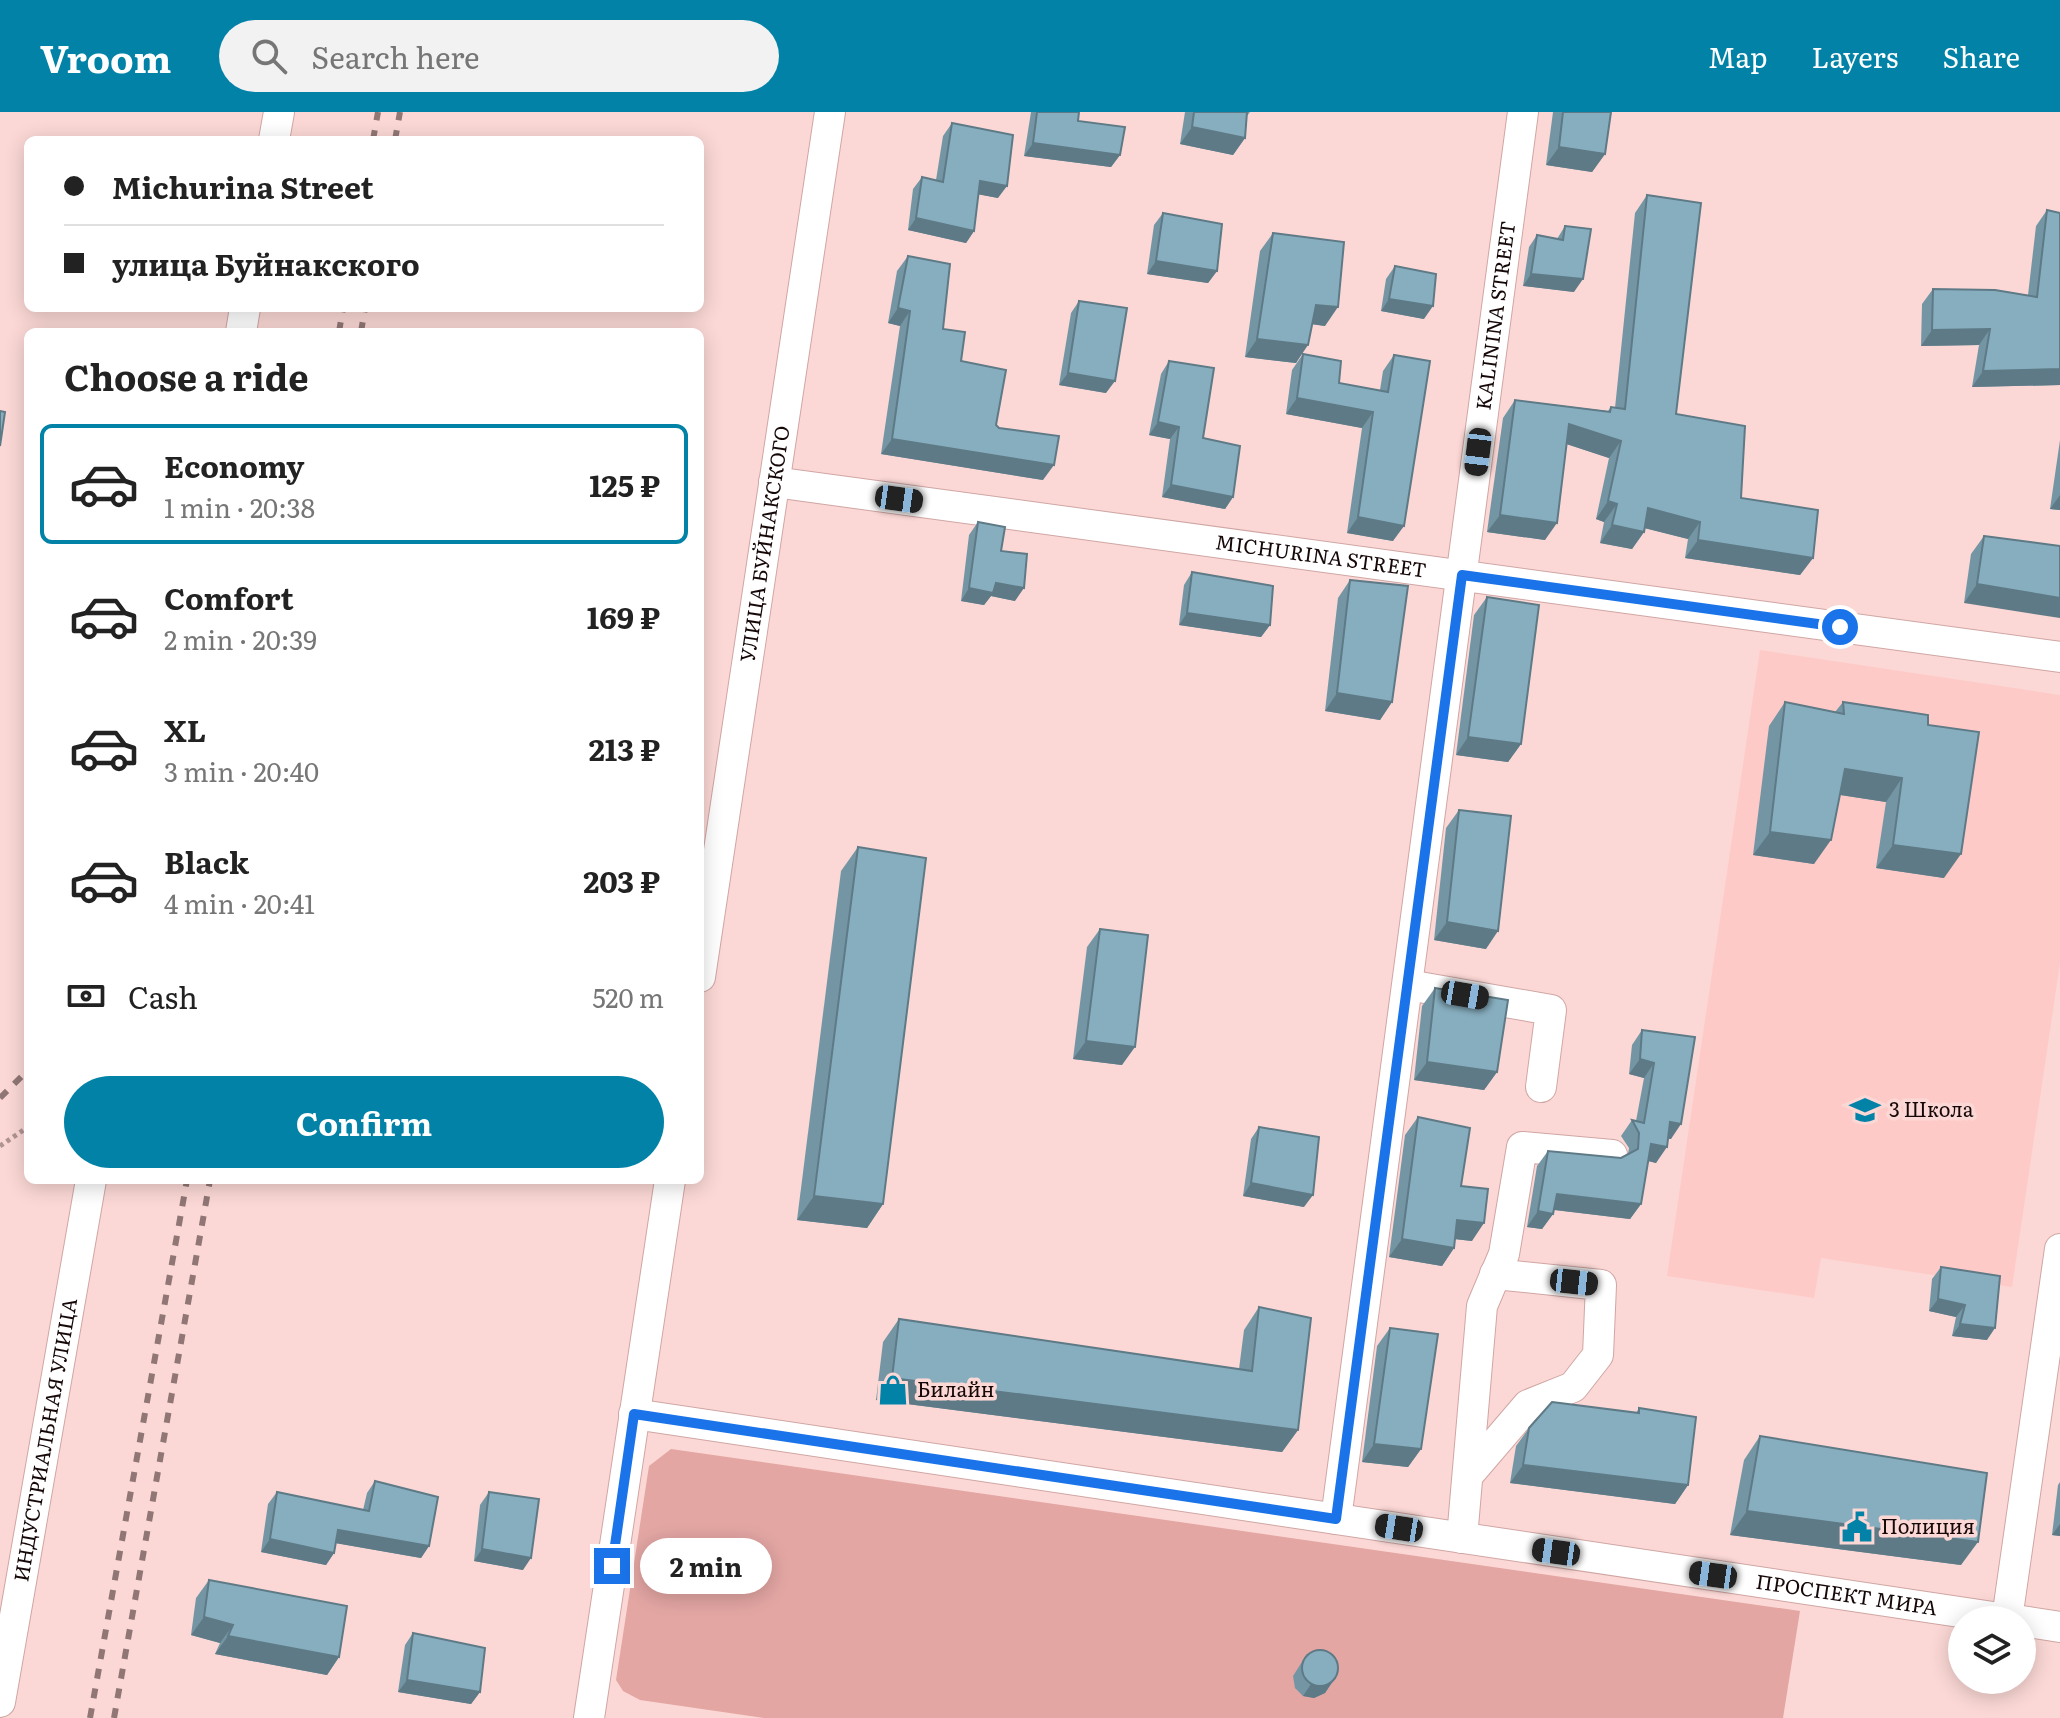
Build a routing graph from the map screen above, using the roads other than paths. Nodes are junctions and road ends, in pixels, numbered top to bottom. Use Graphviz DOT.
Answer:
graph roads {
  1 [pos="279,112"];
  2 [pos="830,112"];
  3 [pos="1523,112"];
  4 [pos="275,136"];
  5 [pos="774,482"];
  6 [pos="1462,575"];
  7 [pos="2060,657"];
  8 [pos="704,950"];
  9 [pos="1408,985"];
  10 [pos="1541,1087"];
  11 [pos="1612,1155"];
  12 [pos="90,1184"];
  13 [pos="669,1184"];
  14 [pos="2060,1249"];
  15 [pos="1495,1274"];
  16 [pos="634,1414"];
  17 [pos="1469,1474"];
  18 [pos="1336,1519"];
  19 [pos="1462,1538"];
  20 [pos="2009,1606"];
  21 [pos="1948,1610"];
  22 [pos="2036,1623"];
  23 [pos="2060,1627"];
  24 [pos="0,1702"];
  25 [pos="591,1718"];
  1 -- 4 [label="street"];
  2 -- 5 [label="street, УЛИЦА БУЙНАКСКОГО"];
  3 -- 6 [label="street, KALININA STREET"];
  5 -- 6 [label="street, MICHURINA STREET"];
  5 -- 8 [label="street, УЛИЦА БУЙНАКСКОГО"];
  6 -- 7 [label="street, MICHURINA STREET"];
  6 -- 9 [label="street, KALININA STREET"];
  9 -- 10 [label="street"];
  9 -- 18 [label="street, KALININA STREET"];
  11 -- 15 [label="street"];
  12 -- 24 [label="street, ИНДУСТРИАЛЬНАЯ УЛИЦА"];
  13 -- 16 [label="street"];
  14 -- 20 [label="street"];
  15 -- 17 [label="street"];
  15 -- 17 [label="street"];
  16 -- 18 [label="street, ПРОСПЕКТ МИРА"];
  16 -- 25 [label="street"];
  17 -- 19 [label="street"];
  18 -- 19 [label="street, ПРОСПЕКТ МИРА"];
  19 -- 21 [label="street, ПРОСПЕКТ МИРА"];
  22 -- 23 [label="street"];
}
